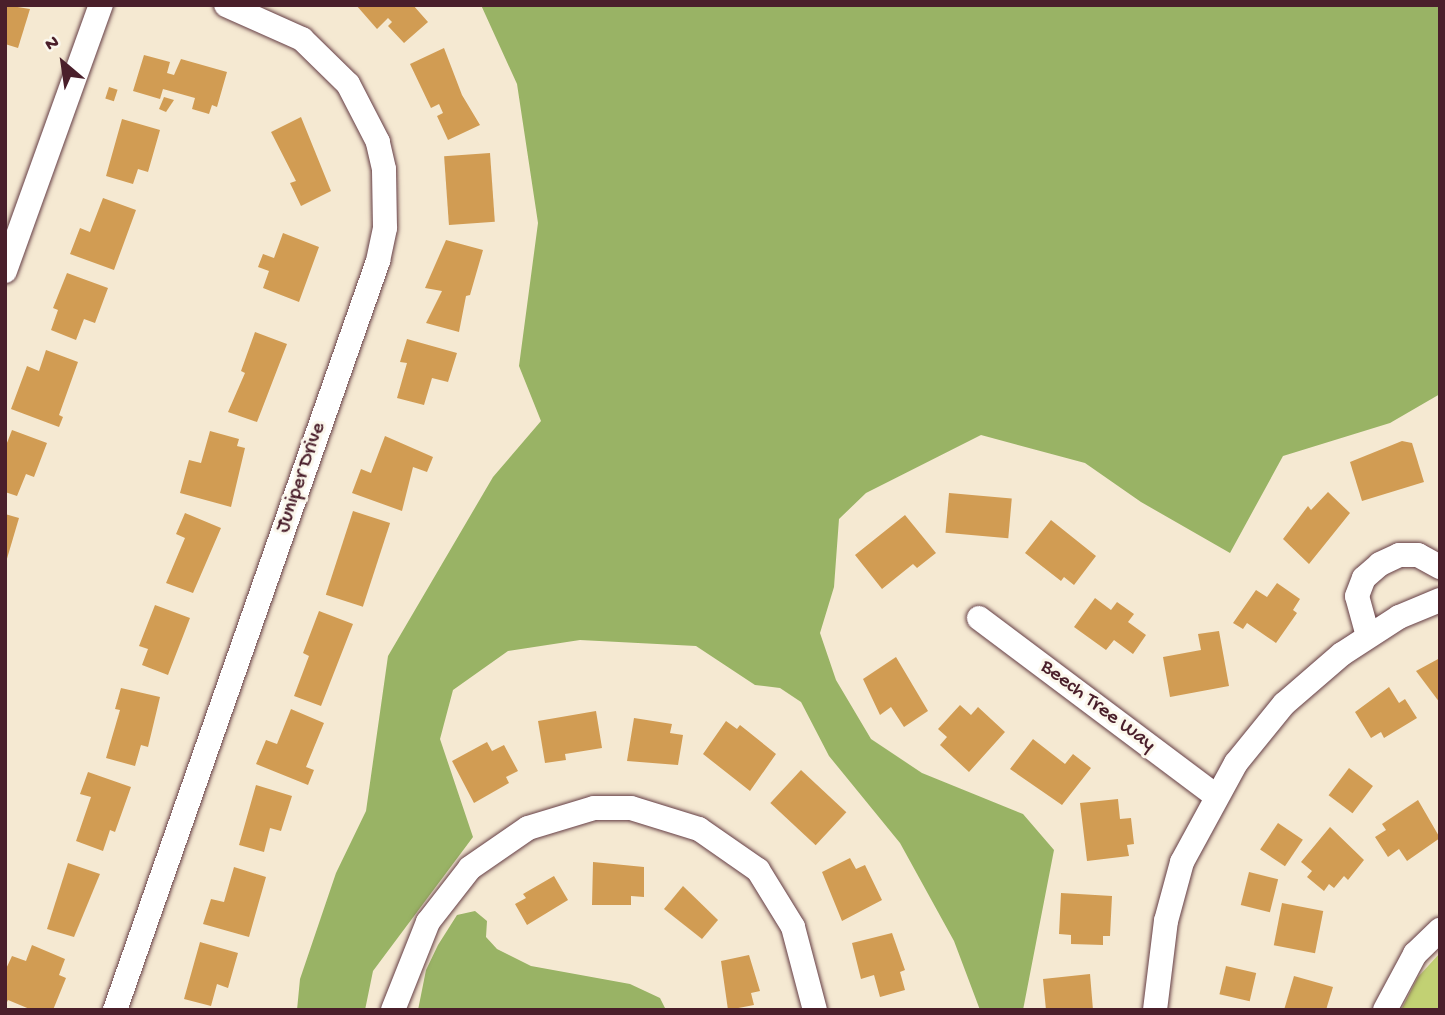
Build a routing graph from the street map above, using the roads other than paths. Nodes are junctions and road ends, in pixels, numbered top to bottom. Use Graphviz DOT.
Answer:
graph roads {
  1 [pos="101,5"];
  2 [pos="226,5"];
  3 [pos="5,271"];
  4 [pos="1440,567"];
  5 [pos="1440,600"];
  6 [pos="979,618"];
  7 [pos="1368,636"];
  8 [pos="1215,795"];
  9 [pos="1440,930"];
  10 [pos="115,1010"];
  11 [pos="393,1010"];
  12 [pos="816,1010"];
  13 [pos="1155,1010"];
  14 [pos="1385,1010"];
  1 -- 3 [label="street"];
  2 -- 10 [label="street, Juniper Drive"];
  4 -- 7 [label="street"];
  5 -- 7 [label="street"];
  6 -- 8 [label="street, Beech Tree Way"];
  7 -- 8 [label="street"];
  8 -- 13 [label="street"];
  9 -- 14 [label="street"];
  11 -- 12 [label="street"];
}
